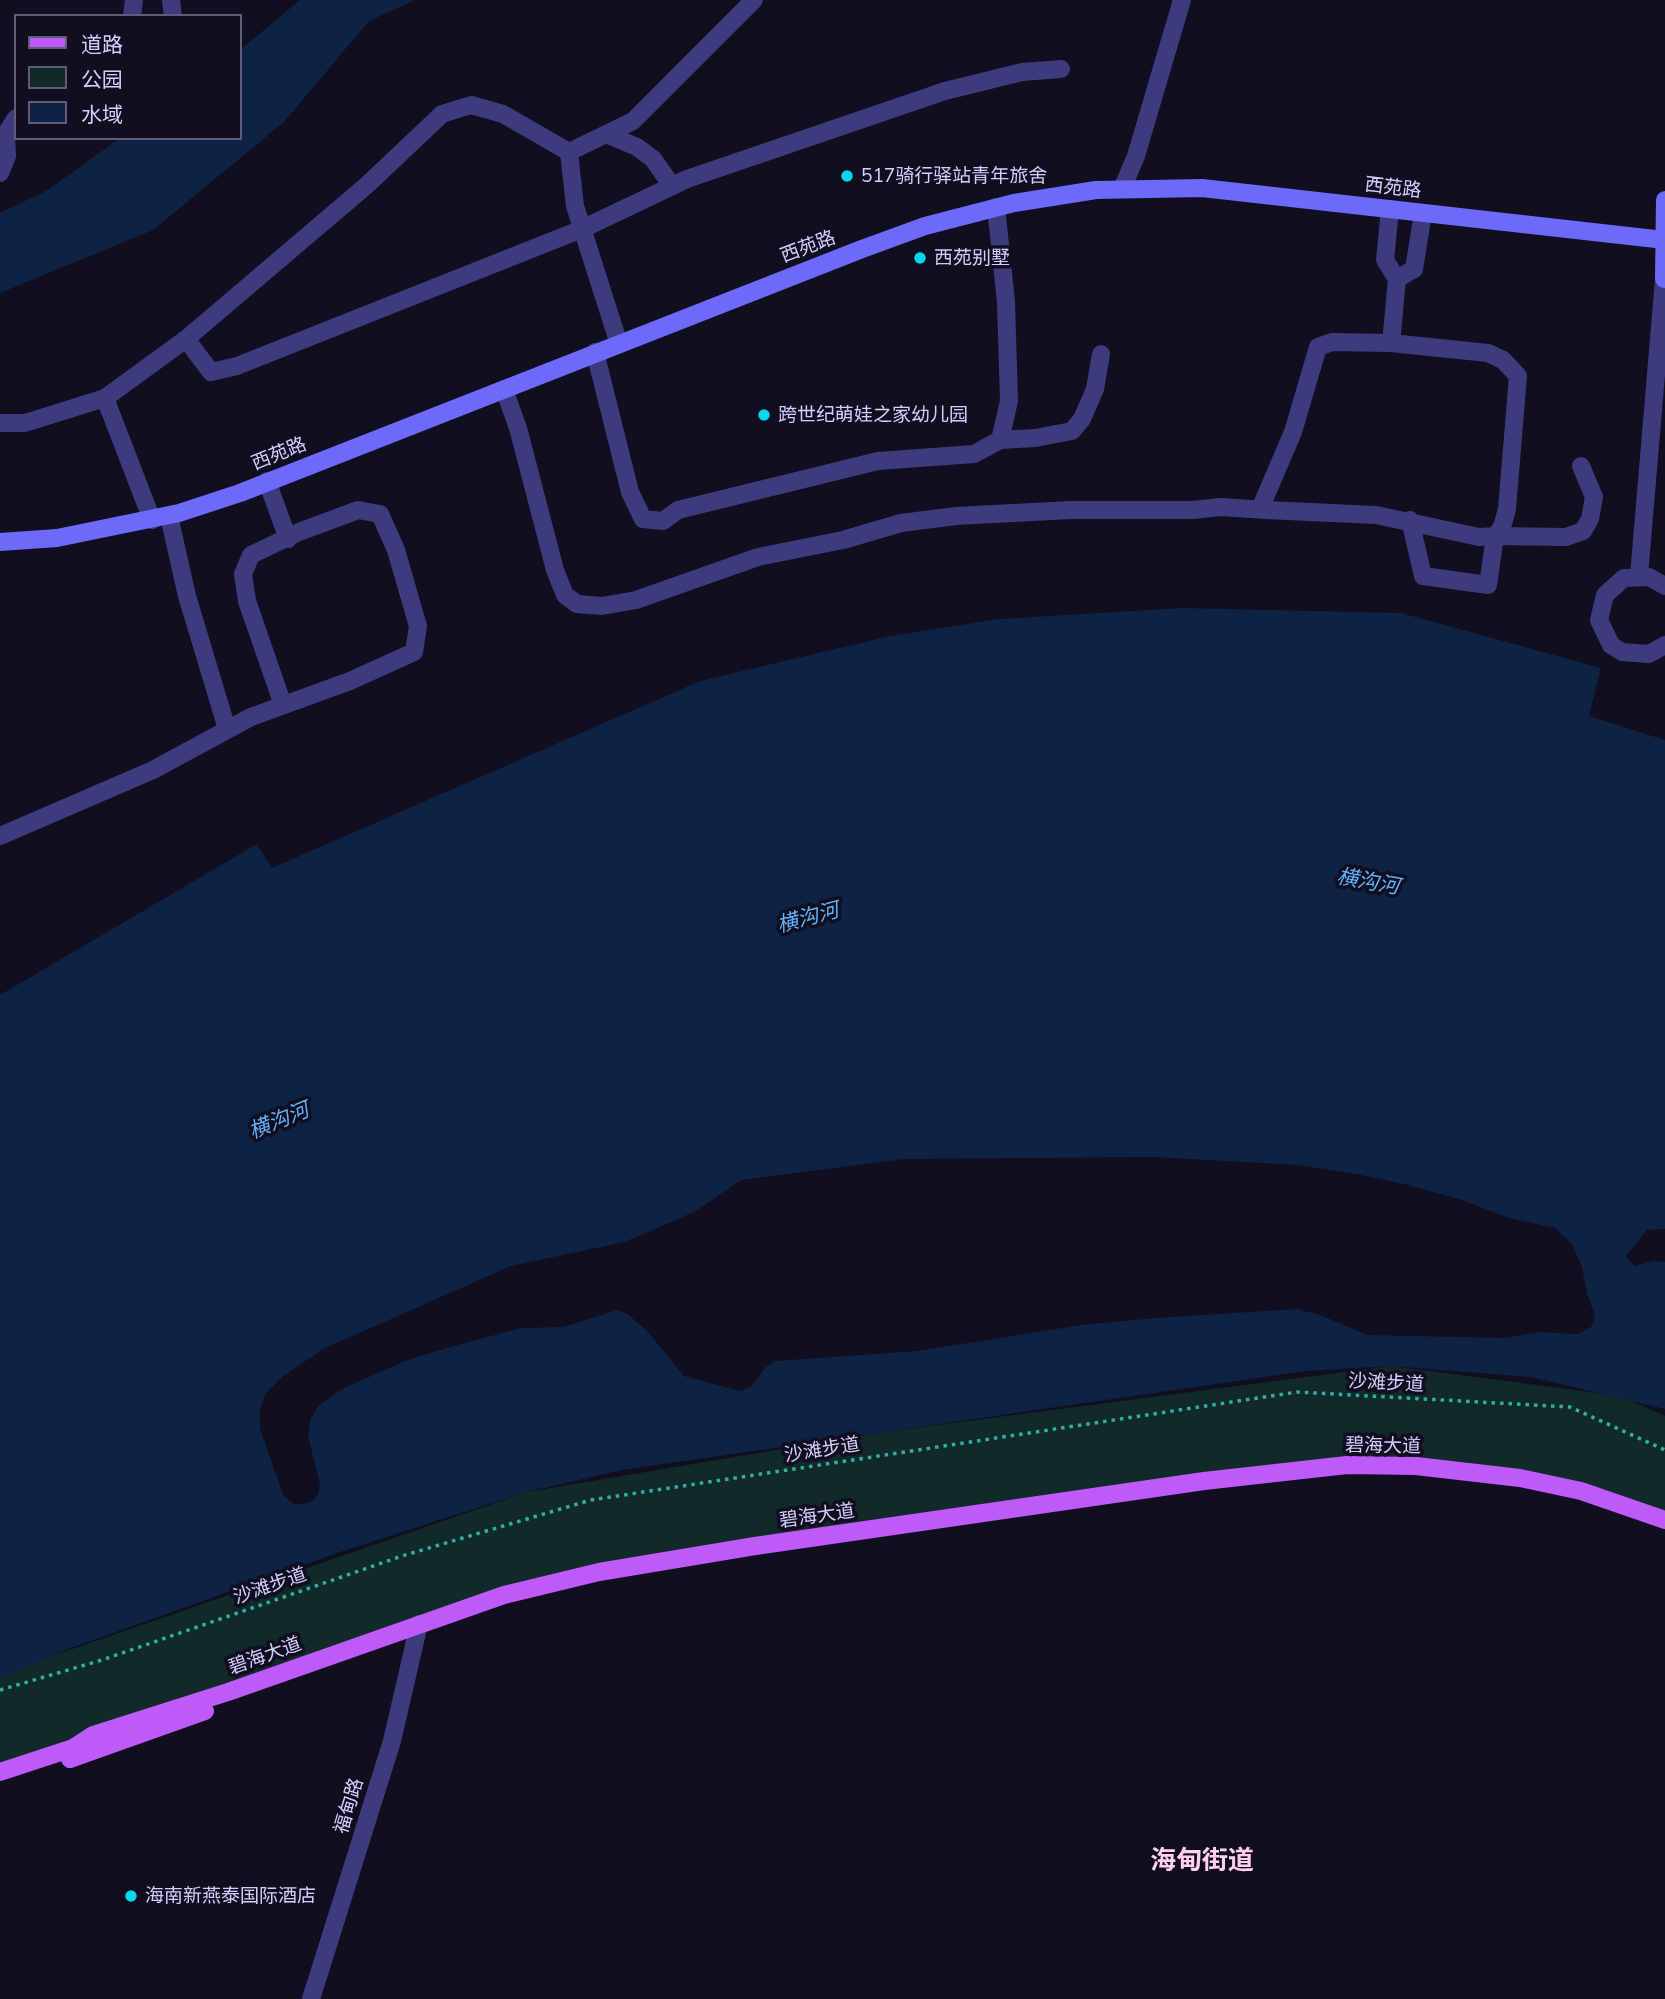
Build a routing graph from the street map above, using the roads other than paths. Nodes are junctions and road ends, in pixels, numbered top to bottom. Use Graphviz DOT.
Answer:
graph roads {
  1 [pos="754,0"];
  2 [pos="1182,0"];
  3 [pos="1061,69"];
  4 [pos="14,121"];
  5 [pos="606,134"];
  6 [pos="569,152"];
  7 [pos="0,173"];
  8 [pos="672,186"];
  9 [pos="1122,189"];
  10 [pos="1665,200"];
  11 [pos="996,207"];
  12 [pos="1390,209"];
  13 [pos="1423,213"];
  14 [pos="582,229"];
  15 [pos="1664,239"];
  16 [pos="1664,277"];
  17 [pos="1397,279"];
  18 [pos="186,339"];
  19 [pos="1391,342"];
  20 [pos="619,344"];
  21 [pos="595,352"];
  22 [pos="1101,354"];
  23 [pos="1660,375"];
  24 [pos="504,389"];
  25 [pos="104,398"];
  26 [pos="0,423"];
  27 [pos="1000,440"];
  28 [pos="1581,466"];
  29 [pos="267,481"];
  30 [pos="1266,510"];
  31 [pos="161,518"];
  32 [pos="1410,520"];
  33 [pos="1495,536"];
  34 [pos="288,539"];
  35 [pos="0,542"];
  36 [pos="1639,576"];
  37 [pos="1665,586"];
  38 [pos="1665,645"];
  39 [pos="283,705"];
  40 [pos="227,729"];
  41 [pos="0,836"];
  42 [pos="1665,1520"];
  43 [pos="1665,1530"];
  44 [pos="417,1630"];
  45 [pos="0,1772"];
  46 [pos="0,1782"];
  47 [pos="311,1999"];
  1 -- 5 [label="street"];
  2 -- 9 [label="street"];
  3 -- 8 [label="street"];
  4 -- 7 [label="street"];
  5 -- 6 [label="street"];
  5 -- 8 [label="street"];
  6 -- 14 [label="street"];
  6 -- 18 [label="street"];
  8 -- 14 [label="street"];
  9 -- 11 [label="main road, 西苑路"];
  9 -- 12 [label="main road, 西苑路"];
  10 -- 15 [label="main road"];
  11 -- 20 [label="main road, 西苑路"];
  11 -- 27 [label="street"];
  12 -- 13 [label="main road, 西苑路"];
  12 -- 17 [label="street"];
  13 -- 15 [label="main road, 西苑路"];
  13 -- 17 [label="street"];
  14 -- 18 [label="street"];
  14 -- 20 [label="street"];
  15 -- 16 [label="main road"];
  16 -- 23 [label="street"];
  17 -- 19 [label="street"];
  18 -- 25 [label="street"];
  19 -- 30 [label="street"];
  19 -- 33 [label="street"];
  20 -- 21 [label="main road, 西苑路"];
  21 -- 24 [label="main road, 西苑路"];
  21 -- 27 [label="street"];
  22 -- 27 [label="street"];
  23 -- 36 [label="street"];
  24 -- 29 [label="main road, 西苑路"];
  24 -- 30 [label="street"];
  25 -- 26 [label="street"];
  25 -- 31 [label="street"];
  28 -- 33 [label="street"];
  29 -- 31 [label="main road, 西苑路"];
  29 -- 34 [label="street"];
  30 -- 32 [label="street"];
  31 -- 35 [label="main road, 西苑路"];
  31 -- 40 [label="street"];
  32 -- 33 [label="street"];
  32 -- 33 [label="street"];
  34 -- 39 [label="street"];
  34 -- 39 [label="street"];
  36 -- 37 [label="street"];
  36 -- 38 [label="street"];
  39 -- 40 [label="street"];
  40 -- 41 [label="street"];
  42 -- 44 [label="main road, 碧海大道"];
  43 -- 44 [label="main road, 碧海大道"];
  44 -- 45 [label="main road, 碧海大道"];
  44 -- 46 [label="main road, 碧海大道"];
  44 -- 47 [label="street, 福甸路"];
}
